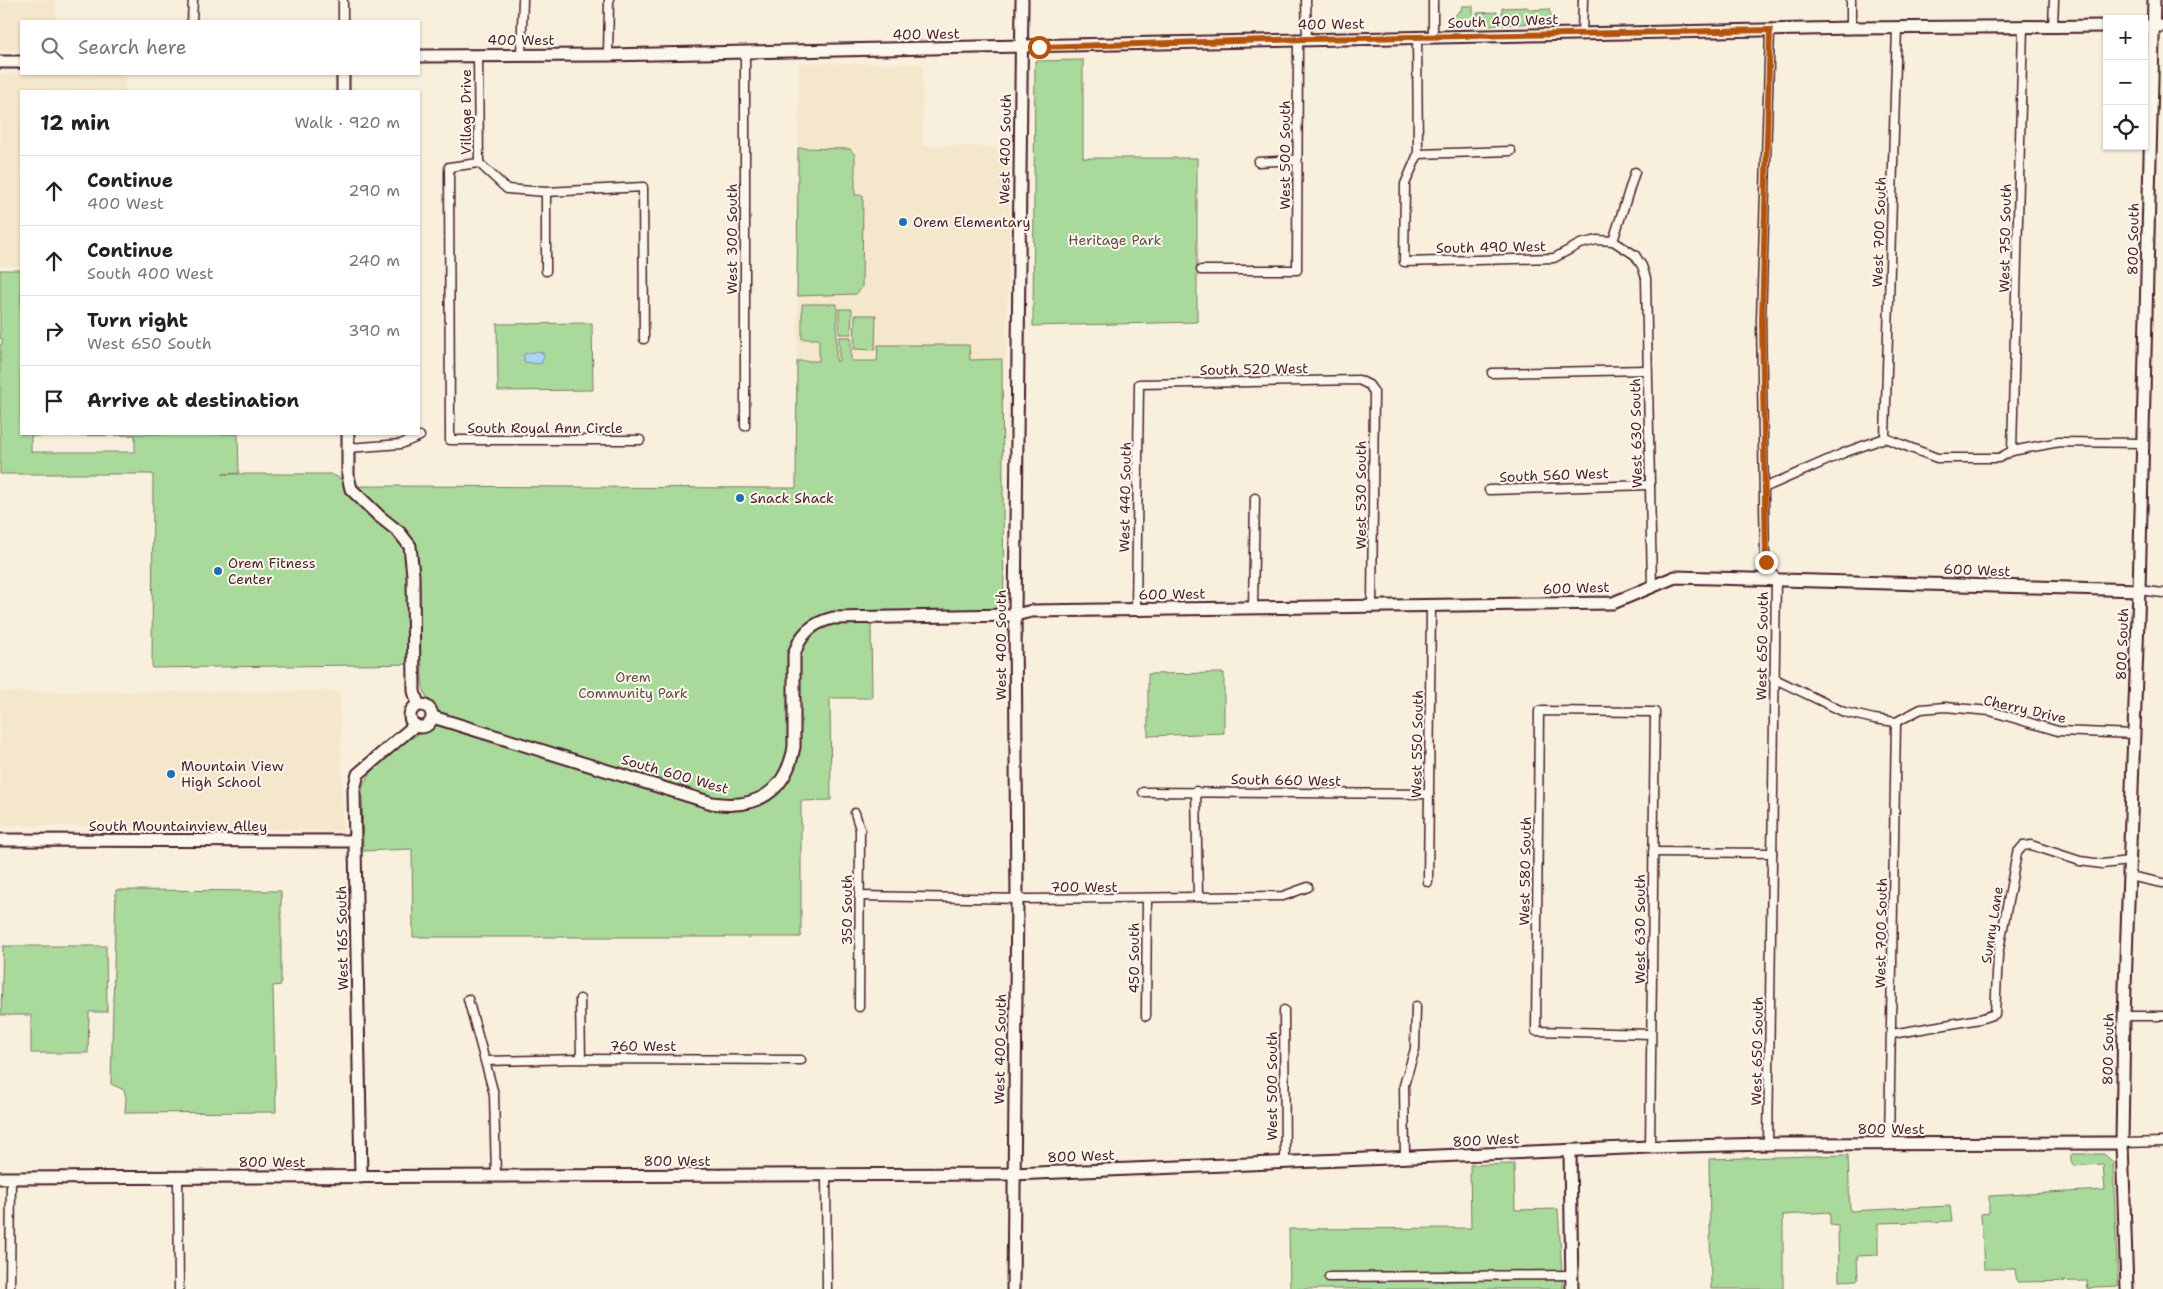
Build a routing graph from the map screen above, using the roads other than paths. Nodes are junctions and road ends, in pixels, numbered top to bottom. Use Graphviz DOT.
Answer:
graph roads {
  1 [pos="193,0"];
  2 [pos="343,0"];
  3 [pos="523,0"];
  4 [pos="609,0"];
  5 [pos="1022,0"];
  6 [pos="1306,0"];
  7 [pos="1433,0"];
  8 [pos="1582,0"];
  9 [pos="1851,0"];
  10 [pos="2054,0"];
  11 [pos="2154,0"];
  12 [pos="192,20"];
  13 [pos="343,20"];
  14 [pos="2024,26"];
  15 [pos="2054,26"];
  16 [pos="2103,26"];
  17 [pos="2154,26"];
  18 [pos="1897,27"];
  19 [pos="1851,28"];
  20 [pos="1770,30"];
  21 [pos="1582,33"];
  22 [pos="1417,38"];
  23 [pos="1434,38"];
  24 [pos="1302,40"];
  25 [pos="1021,48"];
  26 [pos="745,51"];
  27 [pos="521,55"];
  28 [pos="608,55"];
  29 [pos="420,56"];
  30 [pos="478,56"];
  31 [pos="0,62"];
  32 [pos="20,62"];
  33 [pos="343,75"];
  34 [pos="343,90"];
  35 [pos="1511,151"];
  36 [pos="1418,154"];
  37 [pos="1297,160"];
  38 [pos="1258,162"];
  39 [pos="479,163"];
  40 [pos="1635,172"];
  41 [pos="546,192"];
  42 [pos="1613,241"];
  43 [pos="1201,270"];
  44 [pos="546,271"];
  45 [pos="644,338"];
  46 [pos="1648,370"];
  47 [pos="1492,373"];
  48 [pos="1139,384"];
  49 [pos="1369,385"];
  50 [pos="745,426"];
  51 [pos="348,435"];
  52 [pos="420,436"];
  53 [pos="1885,438"];
  54 [pos="450,440"];
  55 [pos="640,440"];
  56 [pos="2143,443"];
  57 [pos="348,448"];
  58 [pos="2012,451"];
  59 [pos="1650,485"];
  60 [pos="1766,487"];
  61 [pos="1489,490"];
  62 [pos="1255,498"];
  63 [pos="1776,579"];
  64 [pos="1652,588"];
  65 [pos="2139,590"];
  66 [pos="2163,593"];
  67 [pos="1430,606"];
  68 [pos="1372,607"];
  69 [pos="1253,608"];
  70 [pos="1136,610"];
  71 [pos="1015,615"];
  72 [pos="1774,678"];
  73 [pos="418,705"];
  74 [pos="1655,712"];
  75 [pos="433,717"];
  76 [pos="1896,722"];
  77 [pos="415,725"];
  78 [pos="2134,734"];
  79 [pos="1196,791"];
  80 [pos="1143,792"];
  81 [pos="1429,794"];
  82 [pos="855,813"];
  83 [pos="0,840"];
  84 [pos="355,841"];
  85 [pos="1653,852"];
  86 [pos="1772,853"];
  87 [pos="2129,861"];
  88 [pos="2129,876"];
  89 [pos="1428,882"];
  90 [pos="2163,883"];
  91 [pos="1308,887"];
  92 [pos="859,896"];
  93 [pos="1198,897"];
  94 [pos="1017,899"];
  95 [pos="1146,899"];
  96 [pos="468,999"];
  97 [pos="580,999"];
  98 [pos="1416,1006"];
  99 [pos="859,1007"];
  100 [pos="1284,1010"];
  101 [pos="1146,1016"];
  102 [pos="2124,1016"];
  103 [pos="2163,1016"];
  104 [pos="1651,1034"];
  105 [pos="1892,1034"];
  106 [pos="581,1059"];
  107 [pos="801,1060"];
  108 [pos="486,1061"];
  109 [pos="2163,1142"];
  110 [pos="2122,1143"];
  111 [pos="1768,1144"];
  112 [pos="1889,1144"];
  113 [pos="1650,1147"];
  114 [pos="1570,1151"];
  115 [pos="1405,1158"];
  116 [pos="1285,1162"];
  117 [pos="1013,1174"];
  118 [pos="826,1175"];
  119 [pos="361,1177"];
  120 [pos="496,1177"];
  121 [pos="6,1178"];
  122 [pos="178,1178"];
  123 [pos="1572,1275"];
  124 [pos="1329,1277"];
  125 [pos="10,1289"];
  126 [pos="179,1289"];
  127 [pos="827,1289"];
  128 [pos="1013,1289"];
  129 [pos="1572,1289"];
  130 [pos="2127,1289"];
  1 -- 12 [label="street"];
  2 -- 13 [label="street"];
  3 -- 27 [label="street"];
  4 -- 28 [label="street"];
  5 -- 25 [label="street, West 400 South"];
  6 -- 24 [label="street, West 500 South"];
  7 -- 23 [label="street"];
  8 -- 21 [label="street"];
  9 -- 19 [label="street"];
  10 -- 15 [label="street"];
  11 -- 17 [label="street, 800 South"];
  14 -- 15 [label="street, South 400 West"];
  14 -- 18 [label="street, South 400 West"];
  14 -- 58 [label="street, West 750 South"];
  15 -- 16 [label="street"];
  17 -- 56 [label="street, 800 South"];
  18 -- 19 [label="street, South 400 West"];
  18 -- 53 [label="street, West 700 South"];
  19 -- 20 [label="street, South 400 West"];
  20 -- 21 [label="street, South 400 West"];
  20 -- 60 [label="street, West 650 South"];
  21 -- 23 [label="street, South 400 West"];
  22 -- 23 [label="street, 400 West"];
  22 -- 24 [label="street, 400 West"];
  22 -- 36 [label="street"];
  24 -- 25 [label="street, 400 West"];
  24 -- 37 [label="street, West 500 South"];
  25 -- 26 [label="street, 400 West"];
  25 -- 71 [label="street, West 400 South"];
  26 -- 28 [label="street, 400 West"];
  26 -- 50 [label="street, West 300 South"];
  27 -- 28 [label="street, 400 West"];
  27 -- 30 [label="street, 400 West"];
  29 -- 30 [label="street, 400 West"];
  30 -- 39 [label="street, Village Drive"];
  31 -- 32 [label="street"];
  33 -- 34 [label="street"];
  35 -- 36 [label="street"];
  36 -- 42 [label="street, South 490 West"];
  37 -- 38 [label="street"];
  37 -- 43 [label="street, West 500 South"];
  39 -- 41 [label="street"];
  39 -- 54 [label="street, Village Drive"];
  40 -- 42 [label="street"];
  41 -- 44 [label="street"];
  41 -- 45 [label="street"];
  42 -- 46 [label="street, West 630 South"];
  46 -- 47 [label="street"];
  46 -- 59 [label="street, West 630 South"];
  48 -- 49 [label="street, South 520 West"];
  48 -- 70 [label="street, West 440 South"];
  49 -- 68 [label="street, West 530 South"];
  51 -- 57 [label="street"];
  52 -- 57 [label="street"];
  53 -- 58 [label="street"];
  53 -- 60 [label="street"];
  54 -- 55 [label="street, South Royal Ann Circle"];
  56 -- 58 [label="street"];
  56 -- 65 [label="street, 800 South"];
  57 -- 73 [label="street"];
  59 -- 61 [label="street, South 560 West"];
  59 -- 64 [label="street, West 630 South"];
  60 -- 63 [label="street, West 650 South"];
  62 -- 69 [label="street"];
  63 -- 64 [label="street, 600 West"];
  63 -- 65 [label="street, 600 West"];
  63 -- 72 [label="street, West 650 South"];
  64 -- 67 [label="street, 600 West"];
  65 -- 66 [label="street, 600 West"];
  65 -- 78 [label="street, 800 South"];
  67 -- 68 [label="street, 600 West"];
  67 -- 81 [label="street, West 550 South"];
  68 -- 69 [label="street, 600 West"];
  69 -- 70 [label="street, 600 West"];
  70 -- 71 [label="street, 600 West"];
  71 -- 75 [label="street, South 600 West"];
  71 -- 94 [label="street, West 400 South"];
  72 -- 76 [label="street"];
  72 -- 86 [label="street, West 650 South"];
  73 -- 75 [label="street"];
  73 -- 77 [label="street"];
  74 -- 85 [label="street, West 630 South"];
  74 -- 104 [label="street, West 580 South"];
  75 -- 77 [label="street, West 165 South"];
  76 -- 78 [label="street, Cherry Drive"];
  76 -- 105 [label="street, West 700 South"];
  77 -- 84 [label="street, West 165 South"];
  78 -- 87 [label="street, 800 South"];
  79 -- 80 [label="street, South 660 West"];
  79 -- 81 [label="street, South 660 West"];
  79 -- 93 [label="street"];
  81 -- 89 [label="street, West 550 South"];
  82 -- 92 [label="street, 350 South"];
  83 -- 84 [label="street, South Mountainview Alley"];
  84 -- 119 [label="street, West 165 South"];
  85 -- 86 [label="street"];
  85 -- 104 [label="street, West 630 South"];
  86 -- 111 [label="street, West 650 South"];
  87 -- 88 [label="street, 800 South"];
  87 -- 105 [label="street, Sunny Lane"];
  88 -- 90 [label="street"];
  88 -- 102 [label="street, 800 South"];
  91 -- 93 [label="street, 700 West"];
  92 -- 94 [label="street, 700 West"];
  92 -- 99 [label="street, 350 South"];
  93 -- 95 [label="street, 700 West"];
  94 -- 95 [label="street, 700 West"];
  94 -- 117 [label="street, West 400 South"];
  95 -- 101 [label="street, 450 South"];
  96 -- 108 [label="street"];
  97 -- 106 [label="street"];
  98 -- 115 [label="street"];
  100 -- 116 [label="street, West 500 South"];
  102 -- 103 [label="street"];
  102 -- 110 [label="street, 800 South"];
  104 -- 113 [label="street, West 630 South"];
  105 -- 112 [label="street, West 700 South"];
  106 -- 107 [label="street, 760 West"];
  106 -- 108 [label="street, 760 West"];
  108 -- 120 [label="street"];
  109 -- 110 [label="street, 800 West"];
  110 -- 112 [label="street, 800 West"];
  110 -- 130 [label="street, 800 South"];
  111 -- 112 [label="street, 800 West"];
  111 -- 113 [label="street, 800 West"];
  113 -- 114 [label="street, 800 West"];
  114 -- 115 [label="street, 800 West"];
  114 -- 123 [label="street"];
  115 -- 116 [label="street, 800 West"];
  116 -- 117 [label="street, 800 West"];
  117 -- 118 [label="street, 800 West"];
  117 -- 128 [label="street, West 400 South"];
  118 -- 120 [label="street, 800 West"];
  118 -- 127 [label="street"];
  119 -- 120 [label="street, 800 West"];
  119 -- 122 [label="street, 800 West"];
  121 -- 122 [label="street, 800 West"];
  121 -- 125 [label="street"];
  122 -- 126 [label="street"];
  123 -- 124 [label="street"];
  123 -- 129 [label="street"];
}
